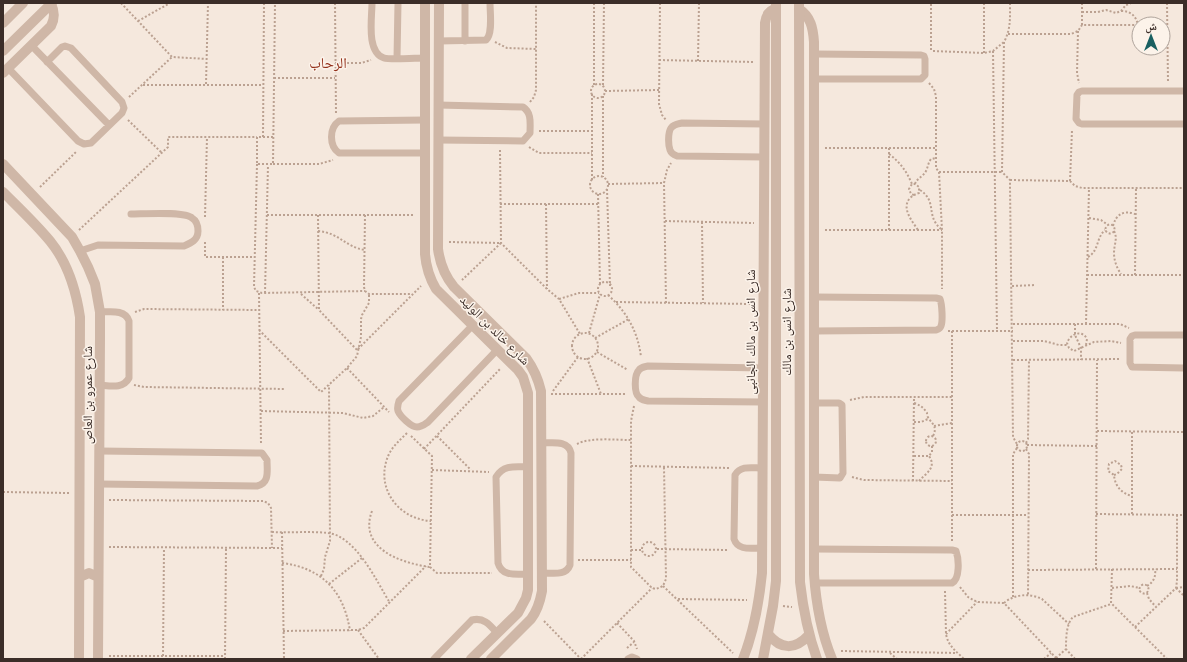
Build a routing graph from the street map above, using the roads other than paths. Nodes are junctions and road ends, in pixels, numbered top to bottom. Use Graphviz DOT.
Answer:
graph roads {
  1 [pos="23,3"];
  2 [pos="372,3"];
  3 [pos="398,3"];
  4 [pos="425,3"];
  5 [pos="439,3"];
  6 [pos="465,3"];
  7 [pos="490,3"];
  8 [pos="51,4"];
  9 [pos="776,6"];
  10 [pos="799,6"];
  11 [pos="3,23"];
  12 [pos="439,41"];
  13 [pos="465,41"];
  14 [pos="31,45"];
  15 [pos="3,51"];
  16 [pos="814,54"];
  17 [pos="397,58"];
  18 [pos="425,58"];
  19 [pos="47,62"];
  20 [pos="6,71"];
  21 [pos="814,79"];
  22 [pos="425,84"];
  23 [pos="438,84"];
  24 [pos="1184,91"];
  25 [pos="438,105"];
  26 [pos="425,120"];
  27 [pos="765,124"];
  28 [pos="1184,124"];
  29 [pos="109,125"];
  30 [pos="438,140"];
  31 [pos="425,153"];
  32 [pos="764,157"];
  33 [pos="3,164"];
  34 [pos="3,192"];
  35 [pos="131,214"];
  36 [pos="80,251"];
  37 [pos="814,296"];
  38 [pos="100,312"];
  39 [pos="473,325"];
  40 [pos="814,331"];
  41 [pos="1184,335"];
  42 [pos="508,340"];
  43 [pos="497,350"];
  44 [pos="763,368"];
  45 [pos="1184,368"];
  46 [pos="100,385"];
  47 [pos="763,402"];
  48 [pos="814,403"];
  49 [pos="542,443"];
  50 [pos="100,451"];
  51 [pos="529,467"];
  52 [pos="762,468"];
  53 [pos="814,477"];
  54 [pos="99,484"];
  55 [pos="529,504"];
  56 [pos="543,504"];
  57 [pos="761,548"];
  58 [pos="98,549"];
  59 [pos="814,549"];
  60 [pos="80,552"];
  61 [pos="543,573"];
  62 [pos="529,574"];
  63 [pos="80,577"];
  64 [pos="98,577"];
  65 [pos="815,583"];
  66 [pos="497,633"];
  67 [pos="768,634"];
  68 [pos="809,635"];
  69 [pos="637,656"];
  70 [pos="831,656"];
  71 [pos="98,657"];
  72 [pos="496,657"];
  73 [pos="79,659"];
  74 [pos="434,659"];
  75 [pos="472,659"];
  76 [pos="628,659"];
  77 [pos="743,659"];
  78 [pos="763,659"];
  79 [pos="817,659"];
  1 -- 11 [label="street"];
  2 -- 17 [label="lane"];
  3 -- 17 [label="lane"];
  4 -- 18 [label="street, شارع خالد بن الوليد"];
  5 -- 12 [label="street, شارع خالد بن الوليد"];
  6 -- 13 [label="lane"];
  7 -- 13 [label="lane"];
  8 -- 14 [label="street"];
  8 -- 15 [label="street"];
  9 -- 27 [label="street, شارع انس بن مالك الجانبى"];
  9 -- 67 [label="street, شارع انس بن مالك"];
  10 -- 16 [label="street"];
  10 -- 68 [label="street, شارع انس بن مالك"];
  12 -- 13 [label="lane"];
  12 -- 23 [label="street, شارع خالد بن الوليد"];
  14 -- 19 [label="lane"];
  14 -- 20 [label="street"];
  16 -- 21 [label="street"];
  16 -- 21 [label="lane"];
  17 -- 18 [label="lane"];
  18 -- 22 [label="street, شارع خالد بن الوليد"];
  19 -- 29 [label="lane"];
  19 -- 29 [label="lane"];
  20 -- 29 [label="lane"];
  21 -- 37 [label="street"];
  22 -- 23 [label="street"];
  22 -- 26 [label="street, شارع خالد بن الوليد"];
  23 -- 25 [label="street, شارع خالد بن الوليد"];
  24 -- 28 [label="lane"];
  25 -- 30 [label="street, شارع خالد بن الوليد"];
  25 -- 30 [label="lane"];
  26 -- 31 [label="street, شارع خالد بن الوليد"];
  26 -- 31 [label="lane"];
  27 -- 32 [label="street, شارع انس بن مالك الجانبى"];
  27 -- 32 [label="lane"];
  30 -- 42 [label="street, شارع خالد بن الوليد"];
  31 -- 39 [label="street, شارع خالد بن الوليد"];
  32 -- 44 [label="street, شارع انس بن مالك الجانبى"];
  33 -- 36 [label="street, شارع عمرو بن العاص"];
  34 -- 60 [label="street, شارع عمرو بن العاص"];
  35 -- 36 [label="lane"];
  36 -- 38 [label="street, شارع عمرو بن العاص"];
  37 -- 40 [label="street"];
  37 -- 40 [label="lane"];
  38 -- 46 [label="street, شارع عمرو بن العاص"];
  38 -- 46 [label="lane"];
  39 -- 43 [label="street, شارع خالد بن الوليد"];
  39 -- 43 [label="lane"];
  40 -- 48 [label="street"];
  41 -- 45 [label="lane"];
  42 -- 43 [label="street"];
  42 -- 49 [label="street, شارع خالد بن الوليد"];
  43 -- 51 [label="street, شارع خالد بن الوليد"];
  44 -- 47 [label="street, شارع انس بن مالك الجانبى"];
  44 -- 47 [label="lane"];
  46 -- 50 [label="street, شارع عمرو بن العاص"];
  47 -- 52 [label="street, شارع انس بن مالك الجانبى"];
  48 -- 53 [label="street"];
  48 -- 53 [label="lane"];
  49 -- 56 [label="street, شارع خالد بن الوليد"];
  49 -- 61 [label="lane"];
  50 -- 54 [label="street, شارع عمرو بن العاص"];
  50 -- 54 [label="lane"];
  51 -- 55 [label="street, شارع خالد بن الوليد"];
  51 -- 62 [label="lane"];
  52 -- 57 [label="street, شارع انس بن مالك الجانبى"];
  52 -- 57 [label="lane"];
  53 -- 59 [label="street"];
  54 -- 58 [label="street, شارع عمرو بن العاص"];
  55 -- 56 [label="street"];
  55 -- 62 [label="street, شارع خالد بن الوليد"];
  56 -- 61 [label="street, شارع خالد بن الوليد"];
  57 -- 77 [label="street, شارع انس بن مالك الجانبى"];
  58 -- 60 [label="street"];
  58 -- 64 [label="street, شارع عمرو بن العاص"];
  59 -- 65 [label="street"];
  59 -- 65 [label="lane"];
  60 -- 63 [label="street, شارع عمرو بن العاص"];
  61 -- 72 [label="street, شارع خالد بن الوليد"];
  62 -- 66 [label="street, شارع خالد بن الوليد"];
  63 -- 64 [label="street"];
  63 -- 73 [label="street, شارع عمرو بن العاص"];
  64 -- 71 [label="street, شارع عمرو بن العاص"];
  65 -- 70 [label="street"];
  66 -- 74 [label="lane"];
  66 -- 75 [label="street, شارع خالد بن الوليد"];
  67 -- 68 [label="street"];
  67 -- 78 [label="street, شارع انس بن مالك"];
  68 -- 79 [label="street, شارع انس بن مالك"];
  69 -- 76 [label="lane"];
}
